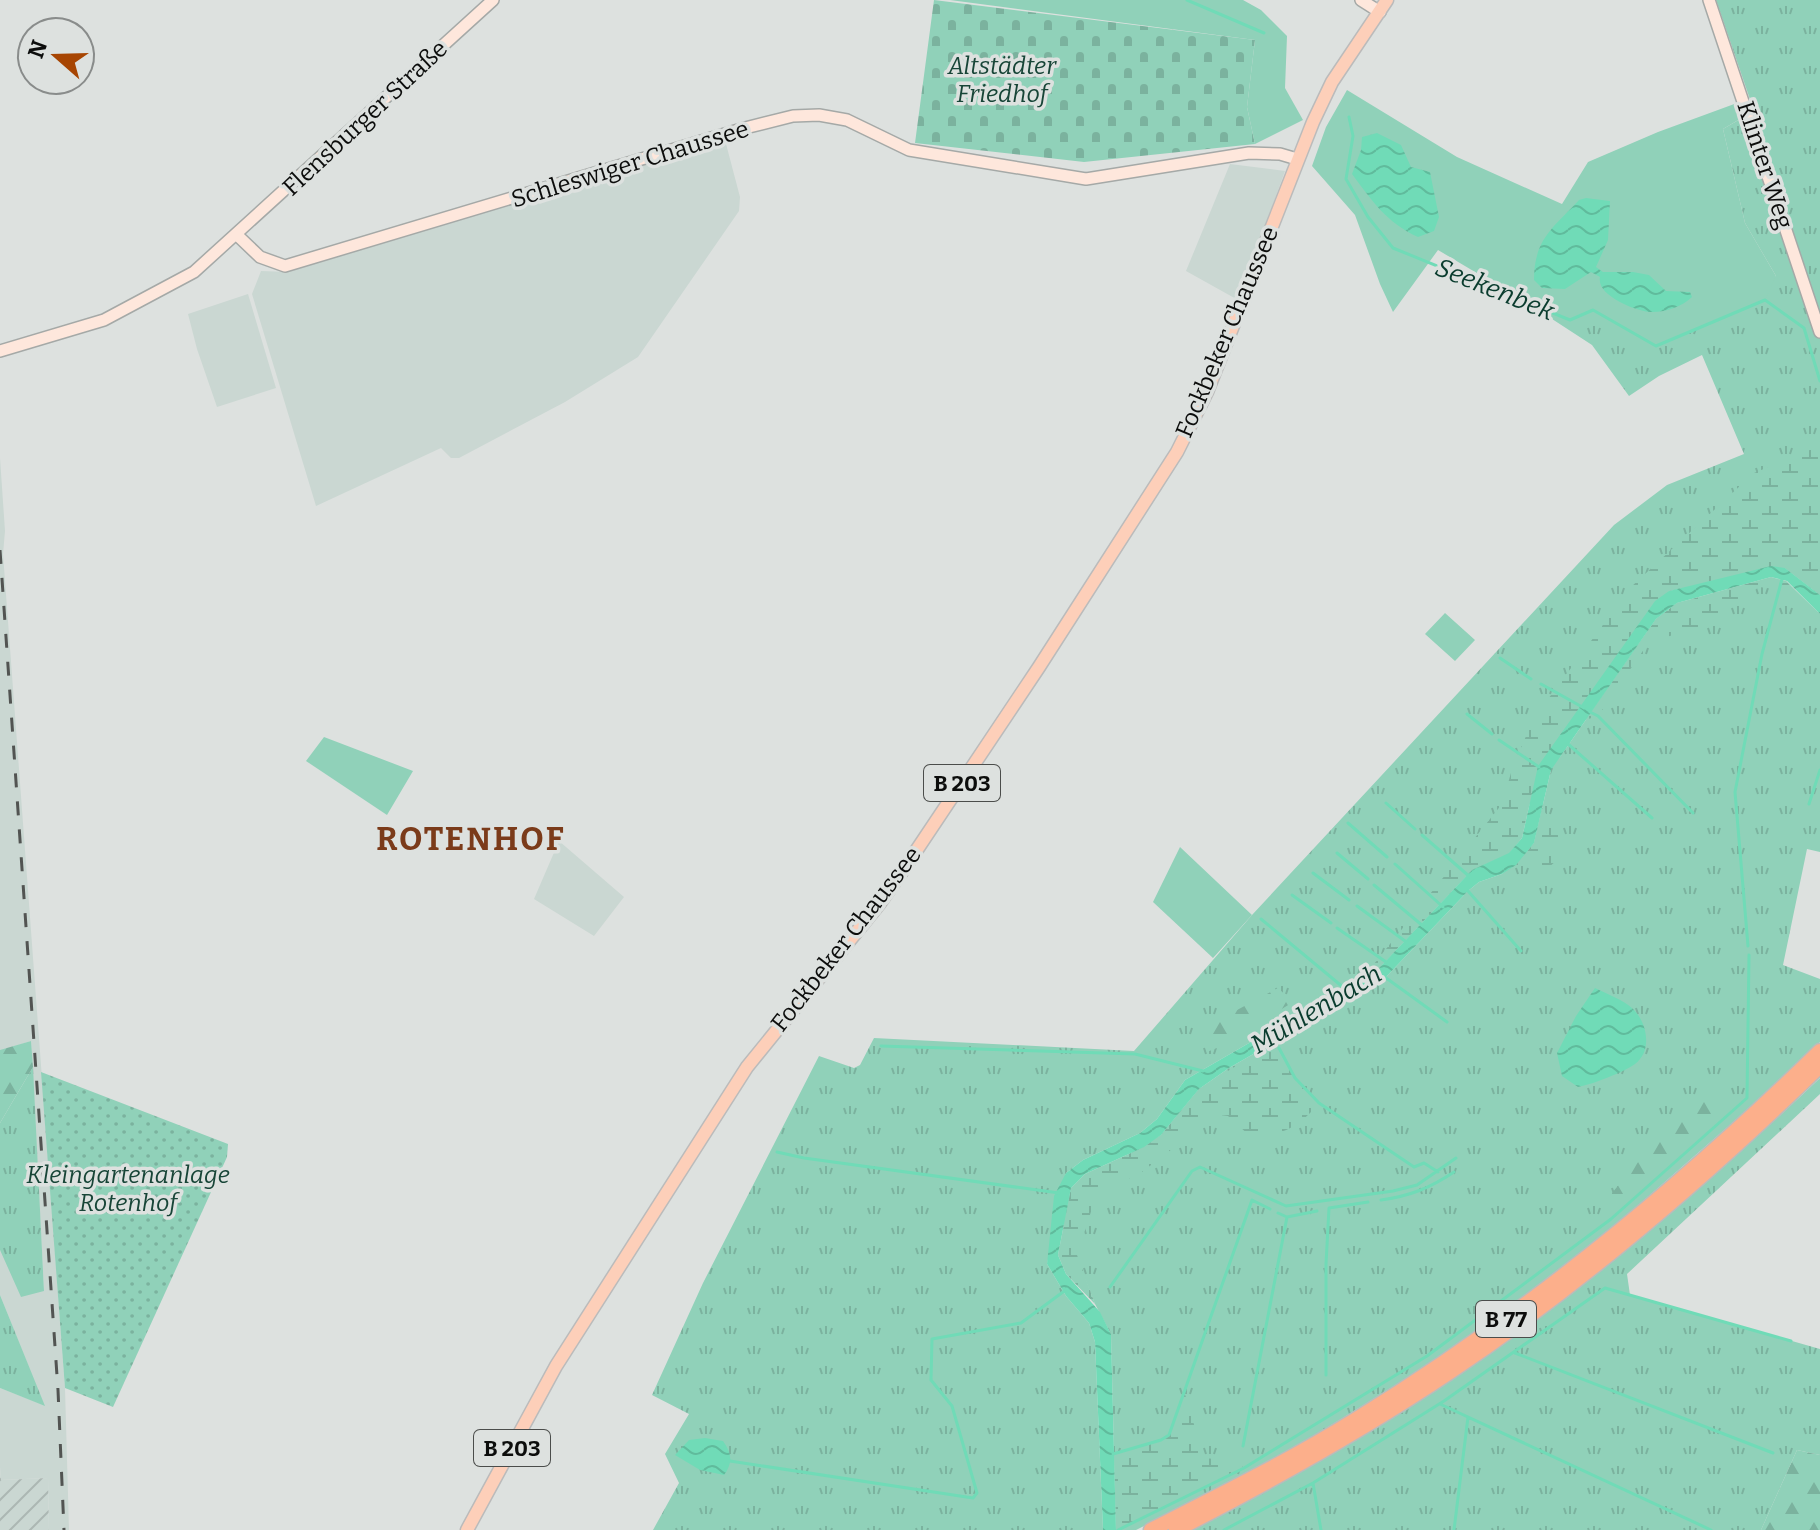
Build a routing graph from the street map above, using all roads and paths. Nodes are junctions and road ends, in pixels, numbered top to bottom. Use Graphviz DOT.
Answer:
graph roads {
  1 [pos="493,0"];
  2 [pos="1361,0"];
  3 [pos="1709,0"];
  4 [pos="1384,6"];
  5 [pos="1297,159"];
  6 [pos="237,235"];
  7 [pos="1820,332"];
  8 [pos="0,351"];
  9 [pos="1820,1051"];
  10 [pos="1820,1066"];
  11 [pos="467,1530"];
  12 [pos="1151,1530"];
  13 [pos="1176,1530"];
  1 -- 6 [label="street, Flensburger Straße"];
  2 -- 4 [label="street"];
  3 -- 7 [label="street, Klinter Weg"];
  4 -- 5 [label="main road, Fockbeker Chaussee / B 203"];
  5 -- 6 [label="street, Schleswiger Chaussee"];
  5 -- 11 [label="main road, Fockbeker Chaussee / B 203"];
  6 -- 8 [label="street"];
  9 -- 12 [label="highway, B 77"];
  10 -- 13 [label="highway, B 77"];
}
